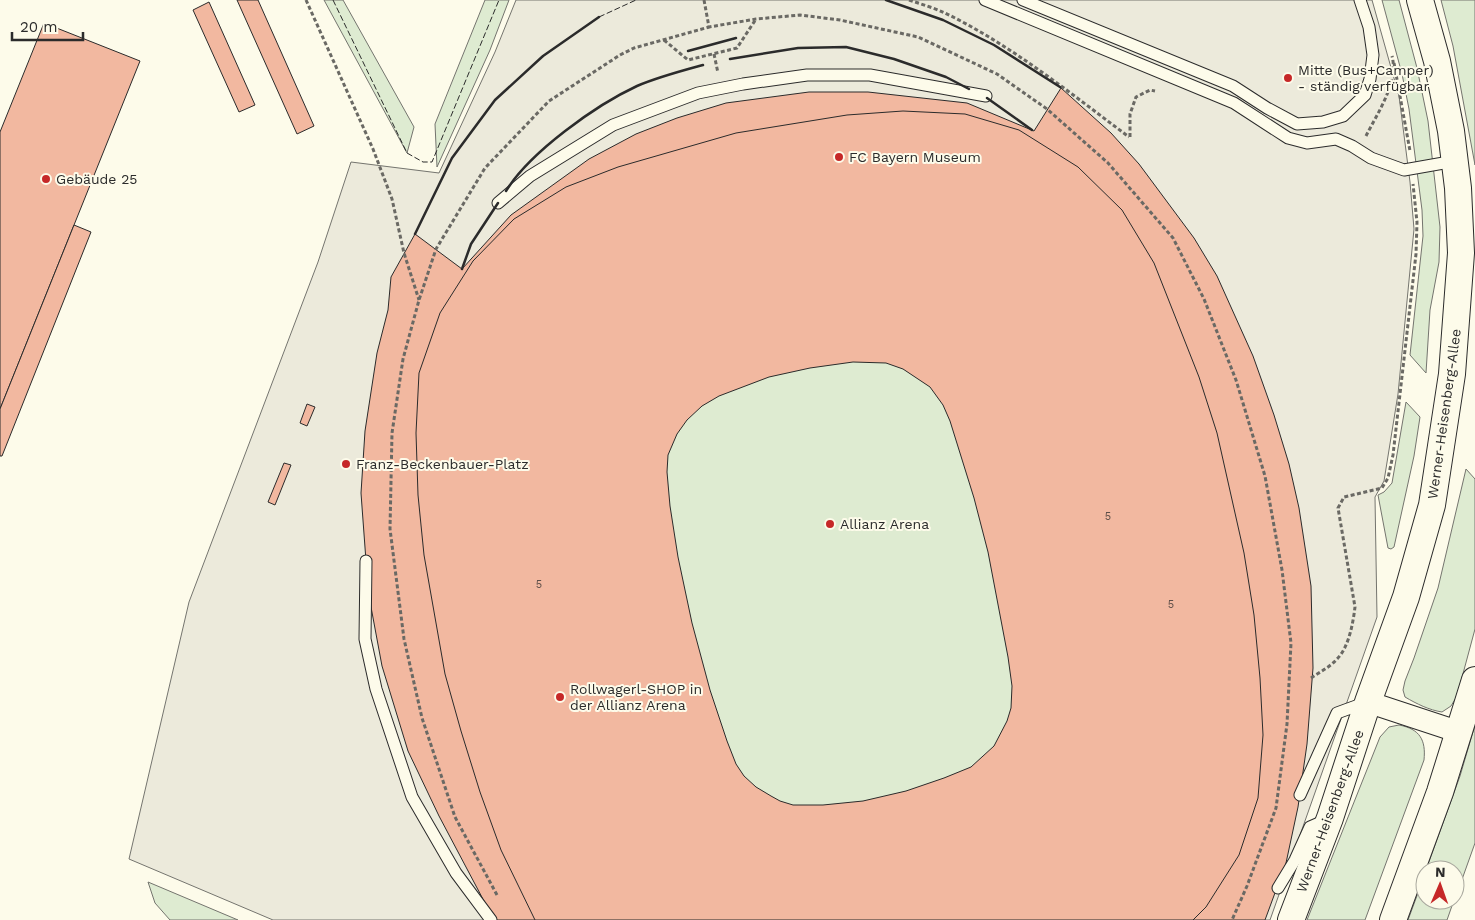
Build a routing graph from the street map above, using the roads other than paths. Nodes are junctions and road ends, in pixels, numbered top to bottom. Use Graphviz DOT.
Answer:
graph roads {
  1 [pos="985,0"];
  2 [pos="1023,0"];
  3 [pos="1360,0"];
  4 [pos="1420,0"];
  5 [pos="986,96"];
  6 [pos="1455,161"];
  7 [pos="498,203"];
  8 [pos="366,561"];
  9 [pos="1475,680"];
  10 [pos="1368,702"];
  11 [pos="1459,732"];
  12 [pos="1300,795"];
  13 [pos="1330,818"];
  14 [pos="1278,888"];
  15 [pos="491,920"];
  16 [pos="1291,920"];
  17 [pos="1393,920"];
  1 -- 6 [label="lane"];
  2 -- 3 [label="lane"];
  4 -- 6 [label="street, Werner-Heisenberg-Allee"];
  5 -- 7 [label="lane"];
  6 -- 10 [label="street, Werner-Heisenberg-Allee"];
  8 -- 15 [label="lane"];
  9 -- 11 [label="street"];
  10 -- 11 [label="street"];
  10 -- 12 [label="lane"];
  10 -- 13 [label="street, Werner-Heisenberg-Allee"];
  11 -- 17 [label="street"];
  13 -- 14 [label="lane"];
  13 -- 16 [label="street, Werner-Heisenberg-Allee"];
}
